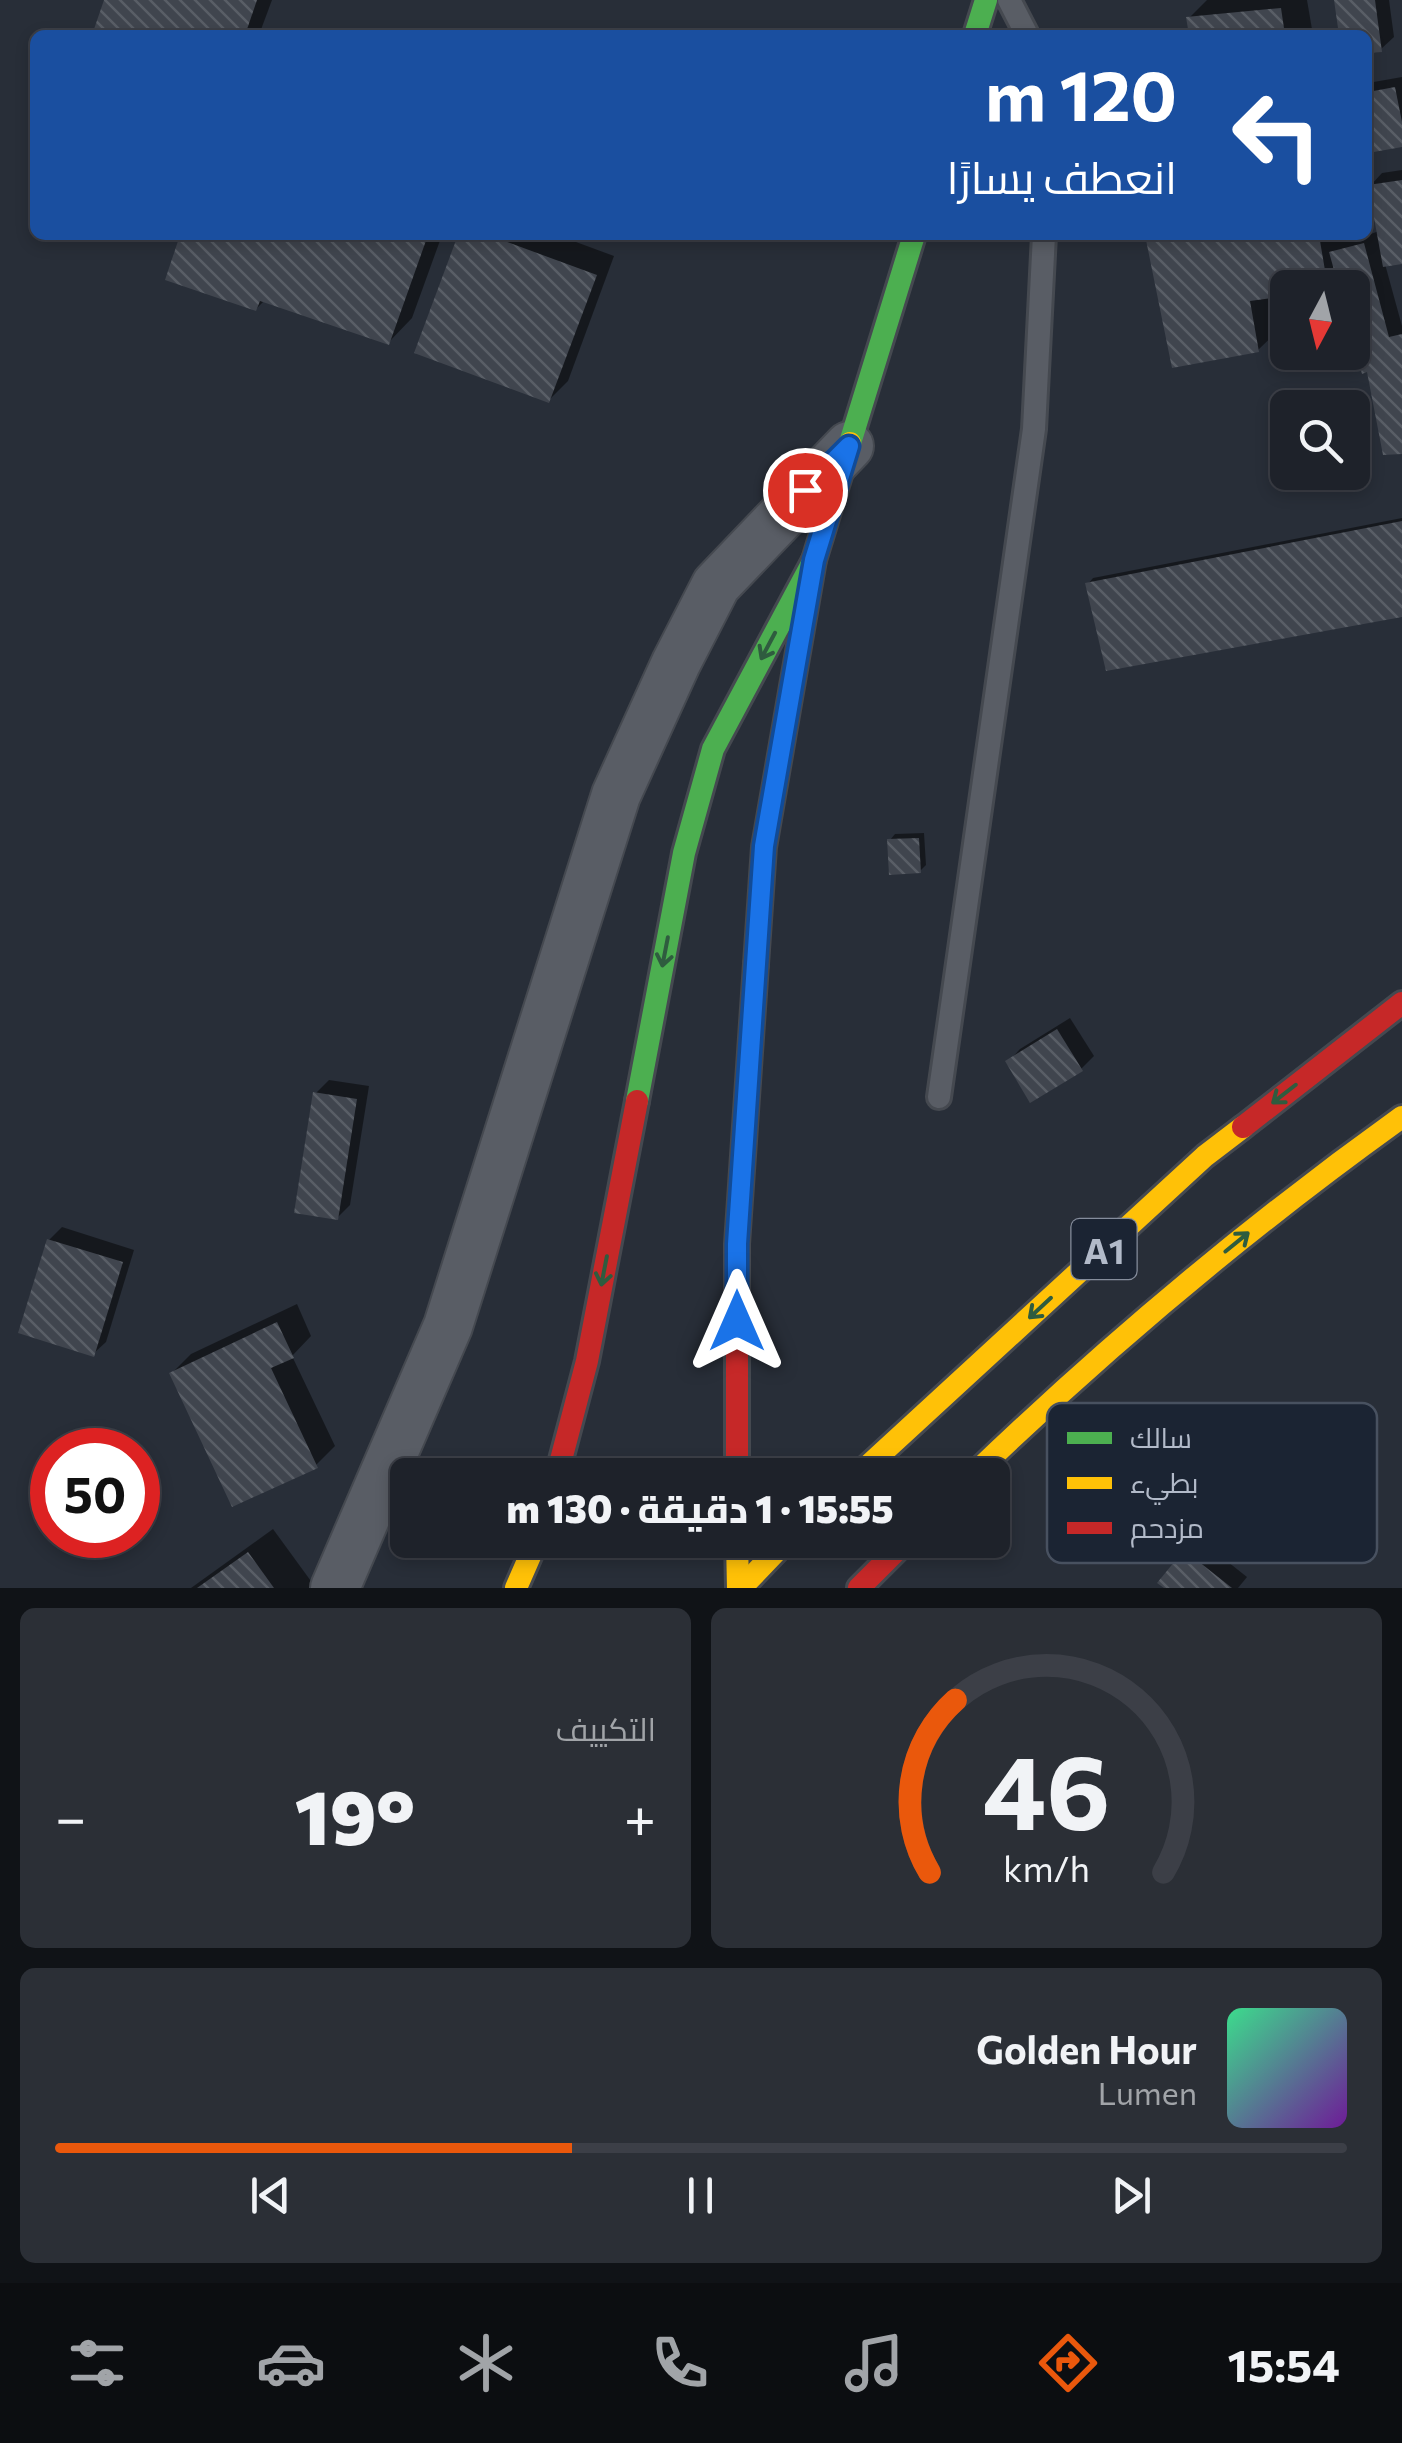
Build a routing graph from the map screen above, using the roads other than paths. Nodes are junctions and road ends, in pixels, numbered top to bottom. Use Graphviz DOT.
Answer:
graph roads {
  1 [pos="986,0"];
  2 [pos="1009,0"];
  3 [pos="977,30"];
  4 [pos="1024,30"];
  5 [pos="912,240"];
  6 [pos="1044,240"];
  7 [pos="849,446"];
  8 [pos="814,560"];
  9 [pos="1402,1003"];
  10 [pos="939,1097"];
  11 [pos="1402,1116"];
  12 [pos="1048,1403"];
  13 [pos="1047,1404"];
  14 [pos="561,1458"];
  15 [pos="737,1458"];
  16 [pos="876,1458"];
  17 [pos="990,1458"];
  18 [pos="529,1558"];
  19 [pos="738,1558"];
  20 [pos="769,1558"];
  21 [pos="890,1558"];
  22 [pos="335,1588"];
  23 [pos="516,1588"];
  24 [pos="739,1588"];
  25 [pos="859,1588"];
  1 -- 3 [label="main road"];
  2 -- 4 [label="lane"];
  5 -- 7 [label="main road"];
  6 -- 10 [label="lane"];
  7 -- 8 [label="main road"];
  7 -- 22 [label="street"];
  8 -- 14 [label="main road, one-way"];
  8 -- 15 [label="main road"];
  9 -- 16 [label="main road, A1, one-way"];
  12 -- 11 [label="main road, A1, one-way"];
  17 -- 13 [label="main road, A1, one-way"];
  18 -- 23 [label="main road"];
  19 -- 24 [label="main road"];
  20 -- 24 [label="main road"];
  21 -- 25 [label="main road"];
}
